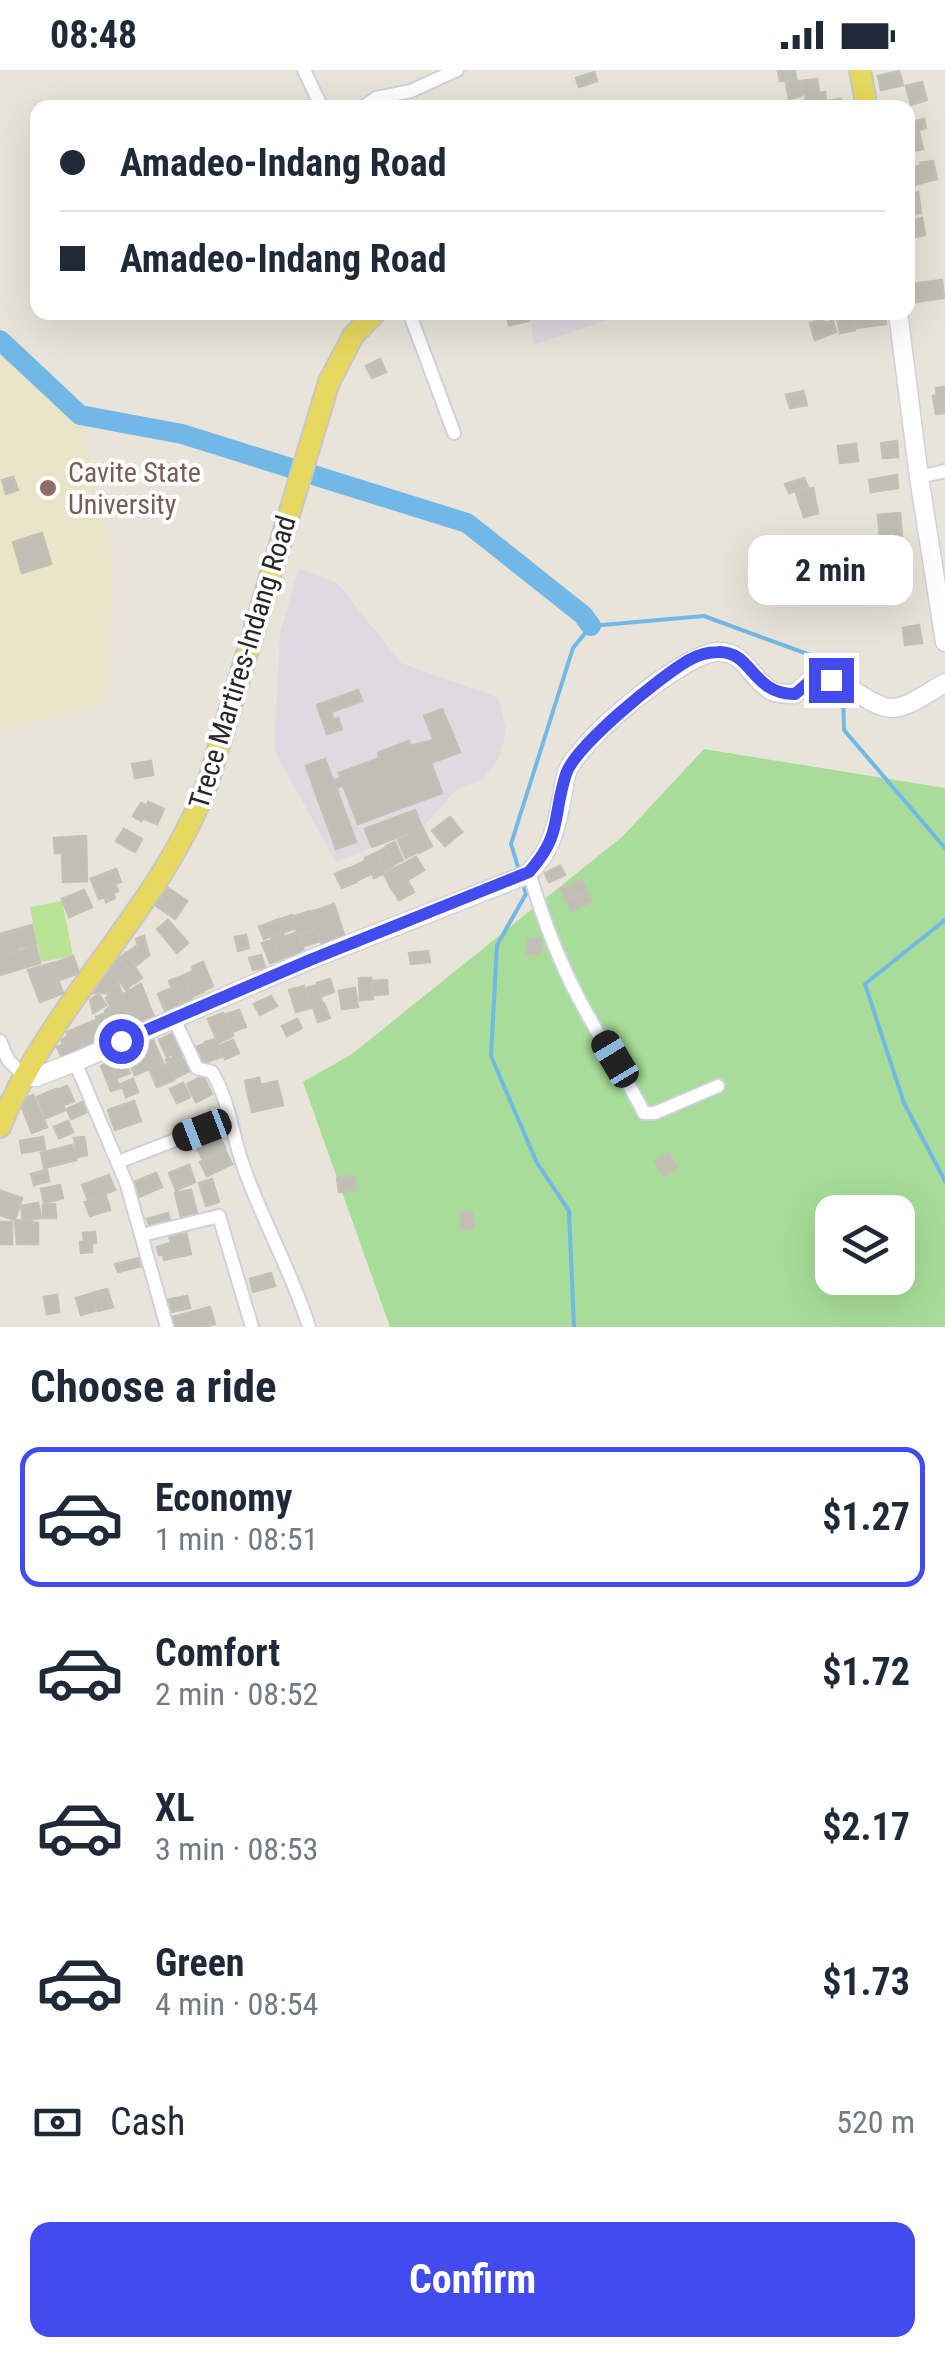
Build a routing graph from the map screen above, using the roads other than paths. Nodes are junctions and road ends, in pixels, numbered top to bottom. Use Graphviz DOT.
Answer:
graph roads {
  1 [pos="304,70"];
  2 [pos="428,70"];
  3 [pos="457,70"];
  4 [pos="860,70"];
  5 [pos="411,91"];
  6 [pos="318,100"];
  7 [pos="373,100"];
  8 [pos="866,100"];
  9 [pos="368,320"];
  10 [pos="413,320"];
  11 [pos="899,320"];
  12 [pos="454,433"];
  13 [pos="945,471"];
  14 [pos="919,476"];
  15 [pos="945,642"];
  16 [pos="945,683"];
  17 [pos="521,876"];
  18 [pos="174,1019"];
  19 [pos="0,1041"];
  20 [pos="75,1062"];
  21 [pos="32,1076"];
  22 [pos="718,1086"];
  23 [pos="6,1098"];
  24 [pos="230,1119"];
  25 [pos="0,1127"];
  26 [pos="118,1162"];
  27 [pos="142,1235"];
  28 [pos="168,1327"];
  29 [pos="252,1327"];
  30 [pos="309,1327"];
  1 -- 6 [label="street"];
  2 -- 5 [label="street"];
  3 -- 5 [label="street"];
  4 -- 8 [label="main road"];
  5 -- 7 [label="street"];
  9 -- 21 [label="main road, Trece Martires-Indang Road"];
  10 -- 12 [label="street"];
  11 -- 14 [label="street"];
  13 -- 14 [label="street"];
  14 -- 15 [label="street"];
  16 -- 17 [label="street"];
  17 -- 18 [label="street"];
  17 -- 22 [label="street"];
  18 -- 20 [label="street"];
  18 -- 24 [label="street"];
  19 -- 21 [label="street"];
  20 -- 21 [label="street"];
  20 -- 26 [label="street"];
  21 -- 23 [label="main road, Trece Martires-Indang Road"];
  23 -- 25 [label="main road, Trece Martires-Indang Road"];
  24 -- 26 [label="street"];
  24 -- 30 [label="street"];
  26 -- 27 [label="street"];
  27 -- 28 [label="street"];
  27 -- 29 [label="street"];
}
